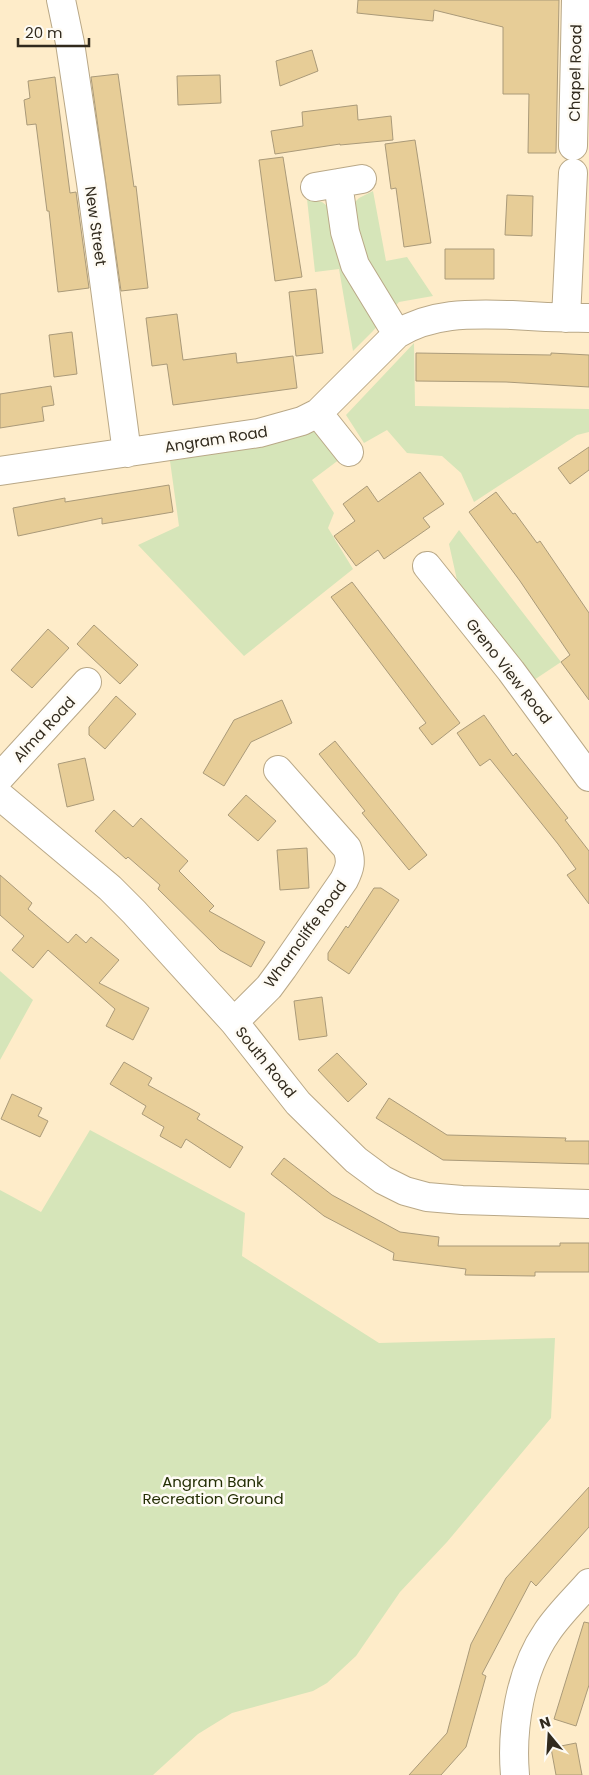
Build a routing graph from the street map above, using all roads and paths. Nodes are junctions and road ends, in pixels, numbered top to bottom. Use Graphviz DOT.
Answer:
graph roads {
  1 [pos="61,0"];
  2 [pos="576,0"];
  3 [pos="573,146"];
  4 [pos="573,173"];
  5 [pos="338,183"];
  6 [pos="577,318"];
  7 [pos="397,334"];
  8 [pos="318,413"];
  9 [pos="349,452"];
  10 [pos="127,453"];
  11 [pos="0,470"];
  12 [pos="427,566"];
  13 [pos="87,682"];
  14 [pos="278,770"];
  15 [pos="0,776"];
  16 [pos="589,777"];
  17 [pos="0,796"];
  18 [pos="234,1022"];
  19 [pos="589,1204"];
  20 [pos="589,1582"];
  21 [pos="515,1775"];
  1 -- 10 [label="street, New Street"];
  2 -- 3 [label="street, Chapel Road"];
  4 -- 6 [label="street"];
  5 -- 7 [label="street"];
  6 -- 7 [label="street, Angram Road"];
  7 -- 8 [label="street, Angram Road"];
  8 -- 9 [label="street"];
  8 -- 10 [label="street, Angram Road"];
  10 -- 11 [label="street, Angram Road"];
  12 -- 16 [label="street, Greno View Road"];
  13 -- 15 [label="street, Alma Road"];
  14 -- 18 [label="street, Wharncliffe Road"];
  17 -- 18 [label="street, South Road"];
  18 -- 19 [label="street, South Road"];
  20 -- 21 [label="street"];
}
